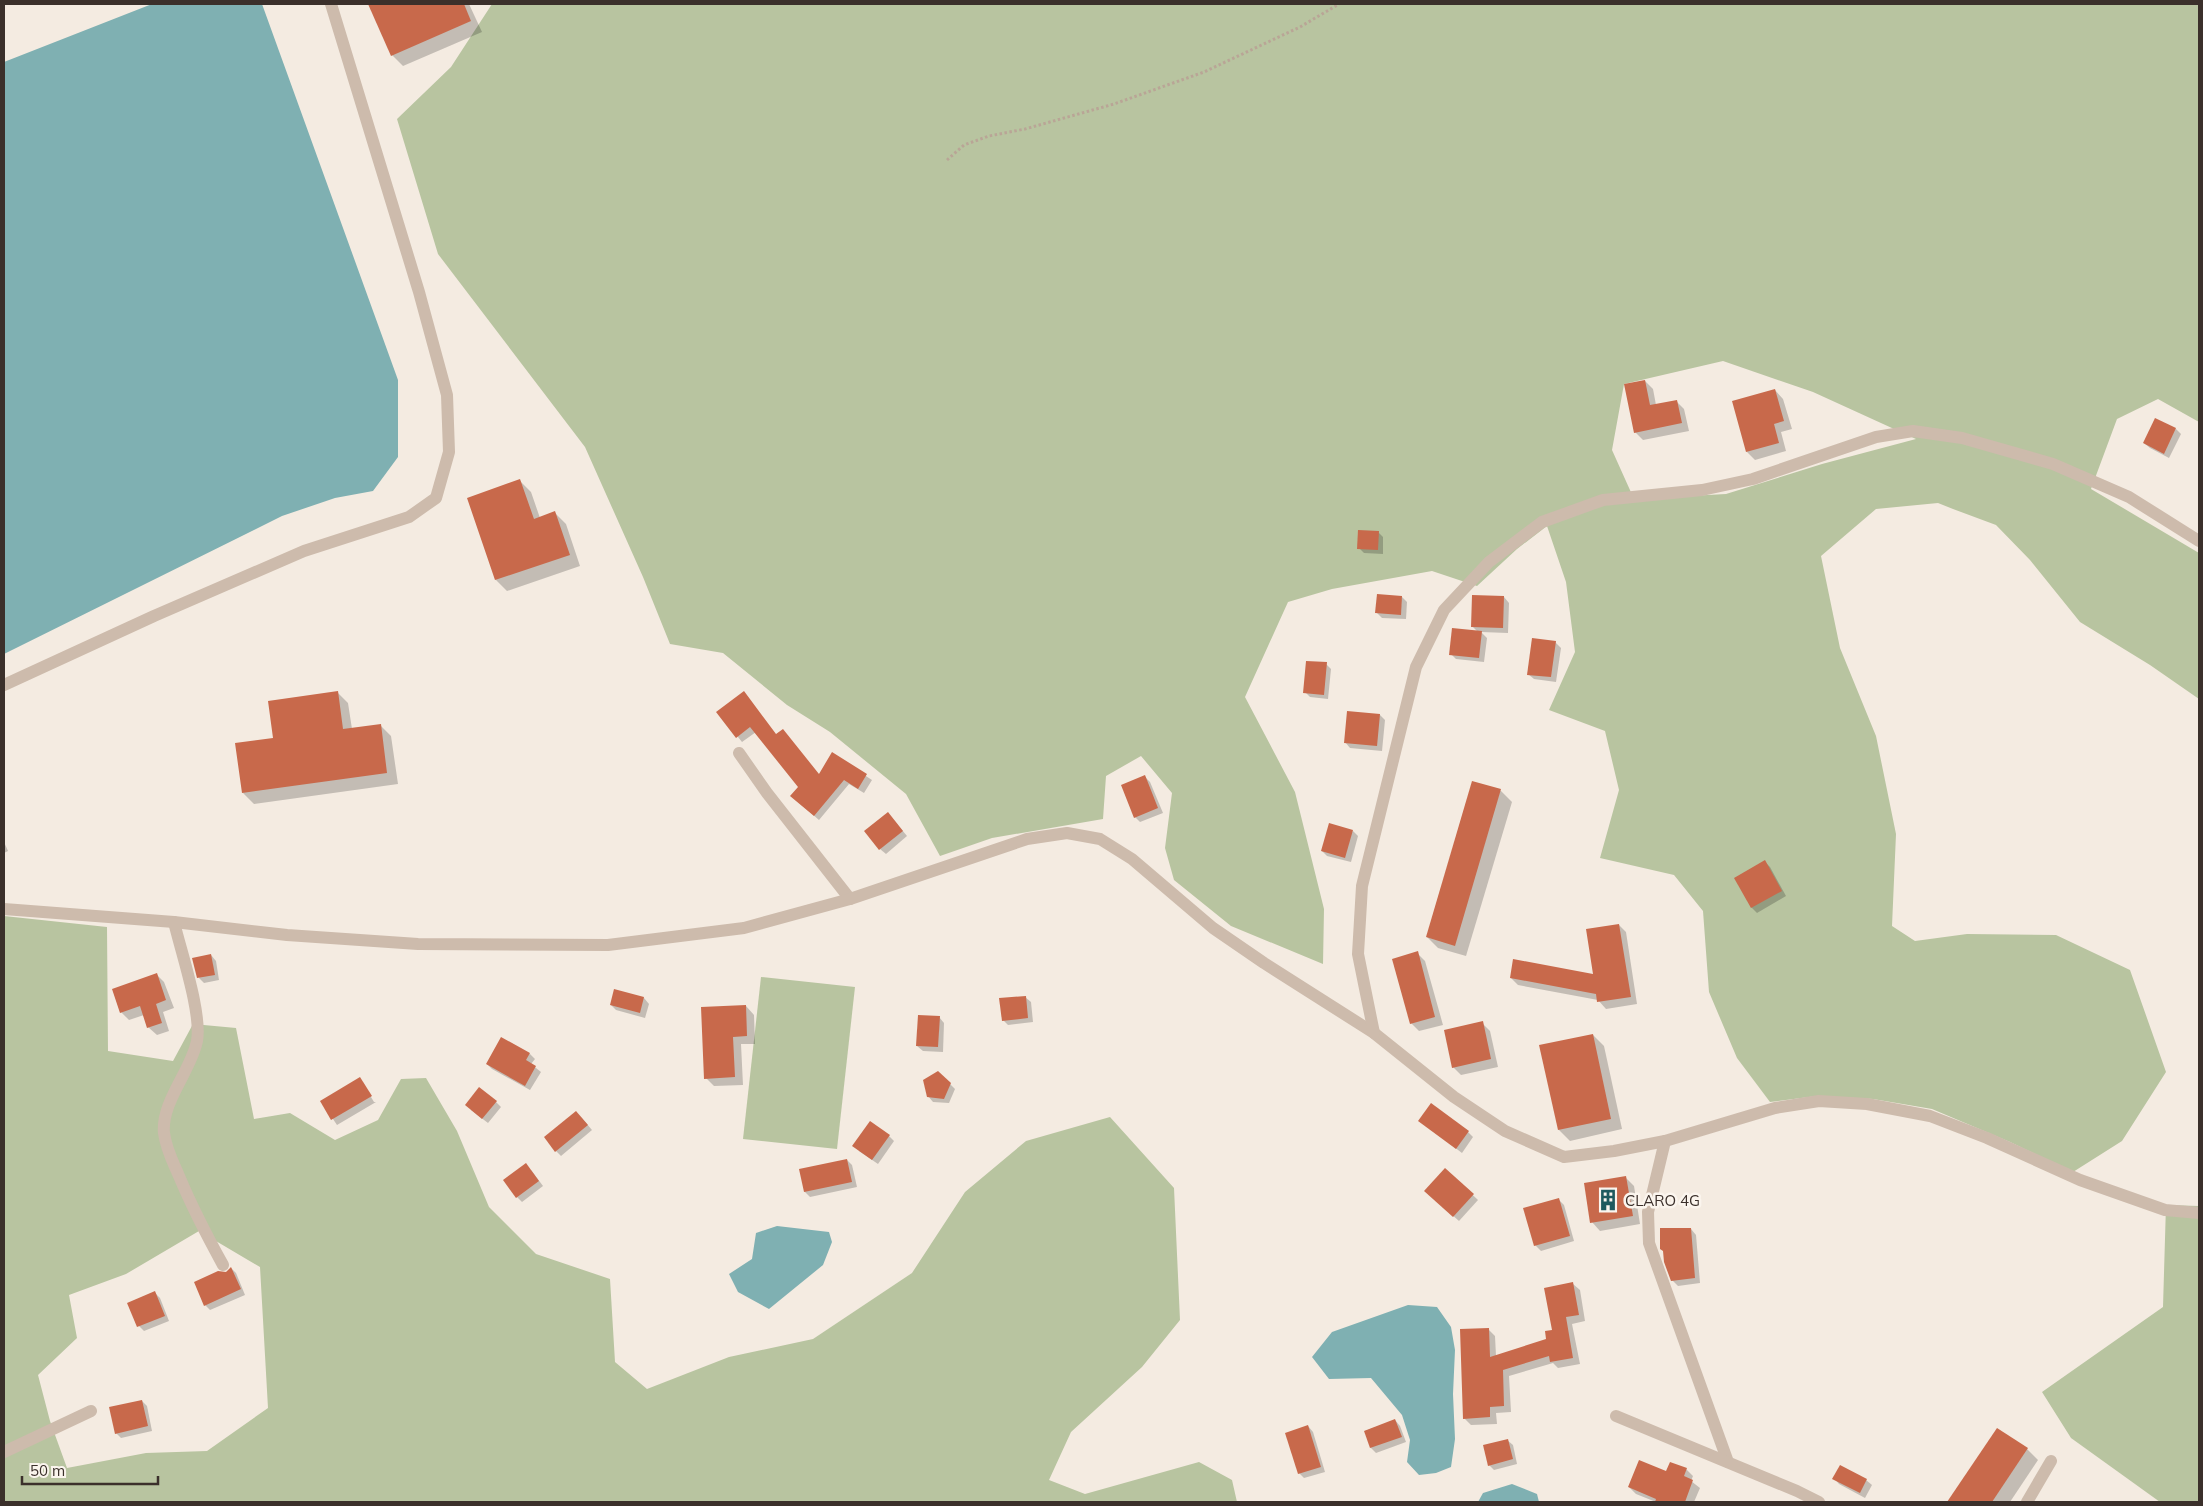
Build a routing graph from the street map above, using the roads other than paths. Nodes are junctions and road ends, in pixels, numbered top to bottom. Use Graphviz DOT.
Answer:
graph roads {
  1 [pos="331,4"];
  2 [pos="2199,540"];
  3 [pos="4,685"];
  4 [pos="739,753"];
  5 [pos="850,899"];
  6 [pos="4,909"];
  7 [pos="174,922"];
  8 [pos="1374,1033"];
  9 [pos="1665,1141"];
  10 [pos="2199,1214"];
  11 [pos="223,1265"];
  12 [pos="91,1411"];
  13 [pos="1616,1416"];
  14 [pos="4,1452"];
  15 [pos="2051,1461"];
  16 [pos="1728,1462"];
  17 [pos="1819,1502"];
  18 [pos="2026,1502"];
  1 -- 3 [label="street"];
  2 -- 8 [label="street"];
  4 -- 5 [label="street"];
  5 -- 7 [label="street"];
  5 -- 8 [label="street"];
  6 -- 7 [label="street"];
  7 -- 11 [label="street"];
  8 -- 9 [label="street"];
  9 -- 10 [label="street"];
  9 -- 16 [label="street"];
  12 -- 14 [label="street"];
  13 -- 16 [label="street"];
  15 -- 18 [label="street"];
  16 -- 17 [label="street"];
}
